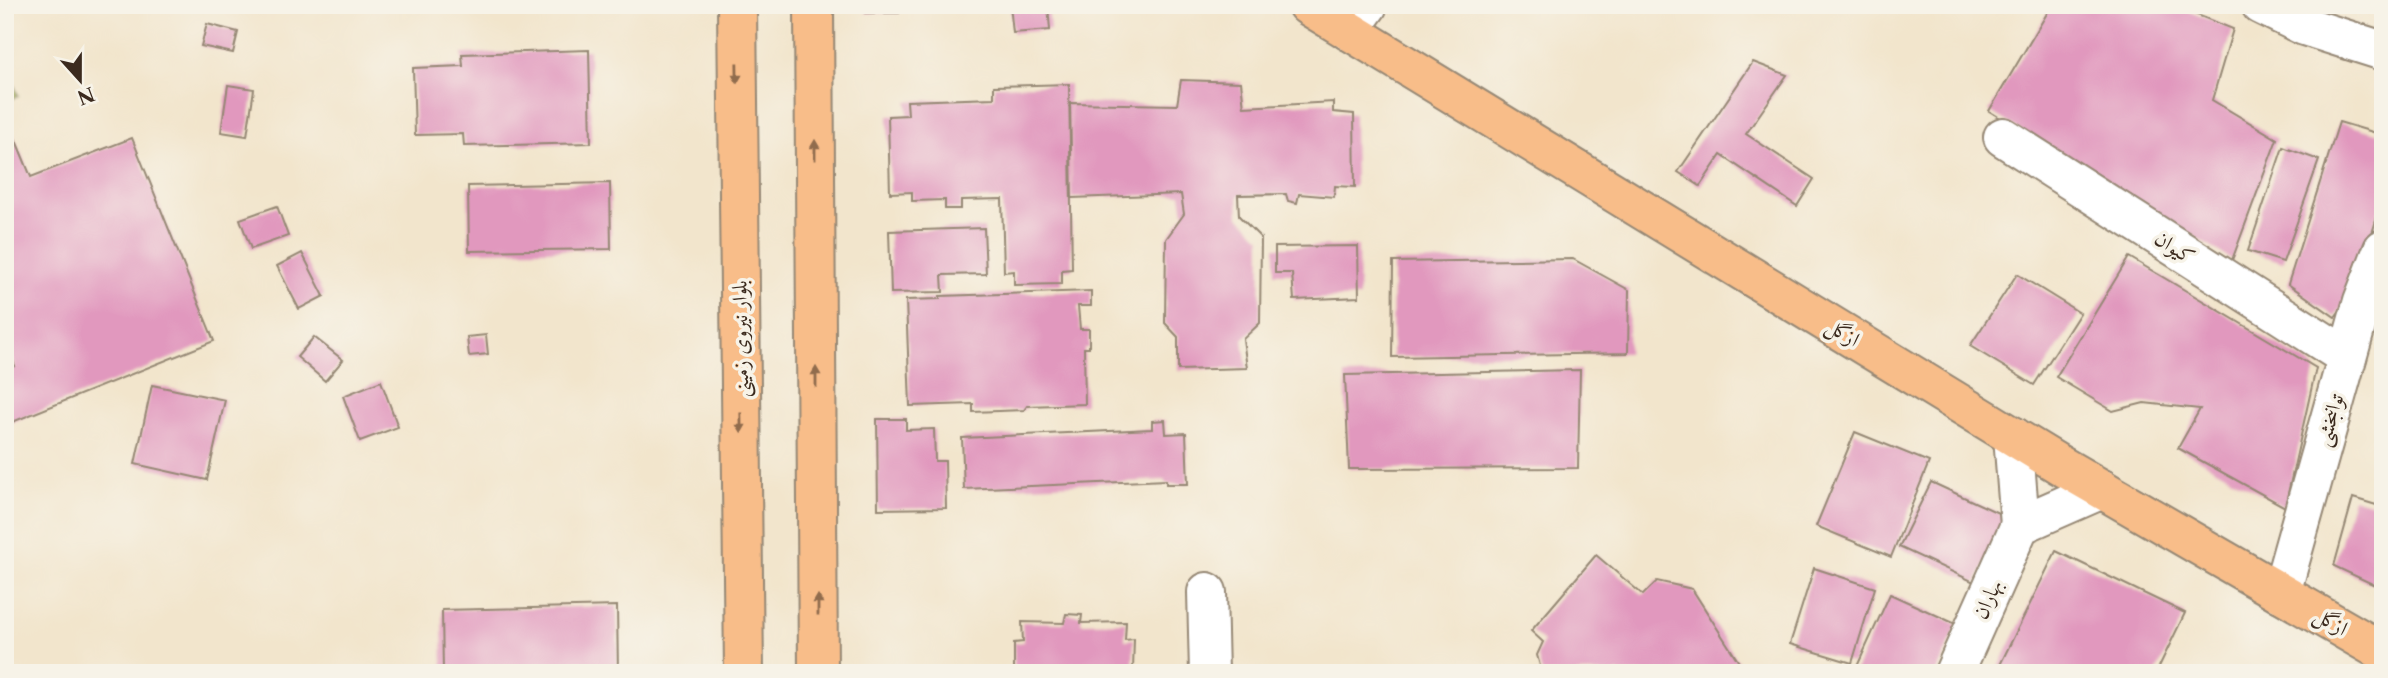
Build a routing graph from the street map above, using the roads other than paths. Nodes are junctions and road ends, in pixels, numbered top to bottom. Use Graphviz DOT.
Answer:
graph roads {
  1 [pos="737,5"];
  2 [pos="814,5"];
  3 [pos="1307,5"];
  4 [pos="2261,5"];
  5 [pos="1359,18"];
  6 [pos="2383,51"];
  7 [pos="2003,138"];
  8 [pos="2383,249"];
  9 [pos="2373,304"];
  10 [pos="2347,357"];
  11 [pos="2013,436"];
  12 [pos="2102,489"];
  13 [pos="2020,526"];
  14 [pos="1207,592"];
  15 [pos="2281,593"];
  16 [pos="2383,652"];
  17 [pos="744,673"];
  18 [pos="818,673"];
  19 [pos="1209,673"];
  20 [pos="1955,673"];
  1 -- 17 [label="main road, بلوار نیروی زمینی, one-way"];
  18 -- 2 [label="main road, one-way"];
  3 -- 5 [label="main road, ازگل"];
  4 -- 6 [label="street"];
  5 -- 11 [label="main road, ازگل"];
  7 -- 10 [label="street, کیوان"];
  8 -- 9 [label="street, توانبخشی"];
  9 -- 10 [label="street, توانبخشی"];
  10 -- 15 [label="street, توانبخشی"];
  11 -- 12 [label="main road, ازگل"];
  11 -- 13 [label="street"];
  12 -- 13 [label="street"];
  12 -- 15 [label="main road, ازگل"];
  13 -- 20 [label="street, بهاران"];
  14 -- 19 [label="street"];
  15 -- 16 [label="main road, ازگل"];
}
